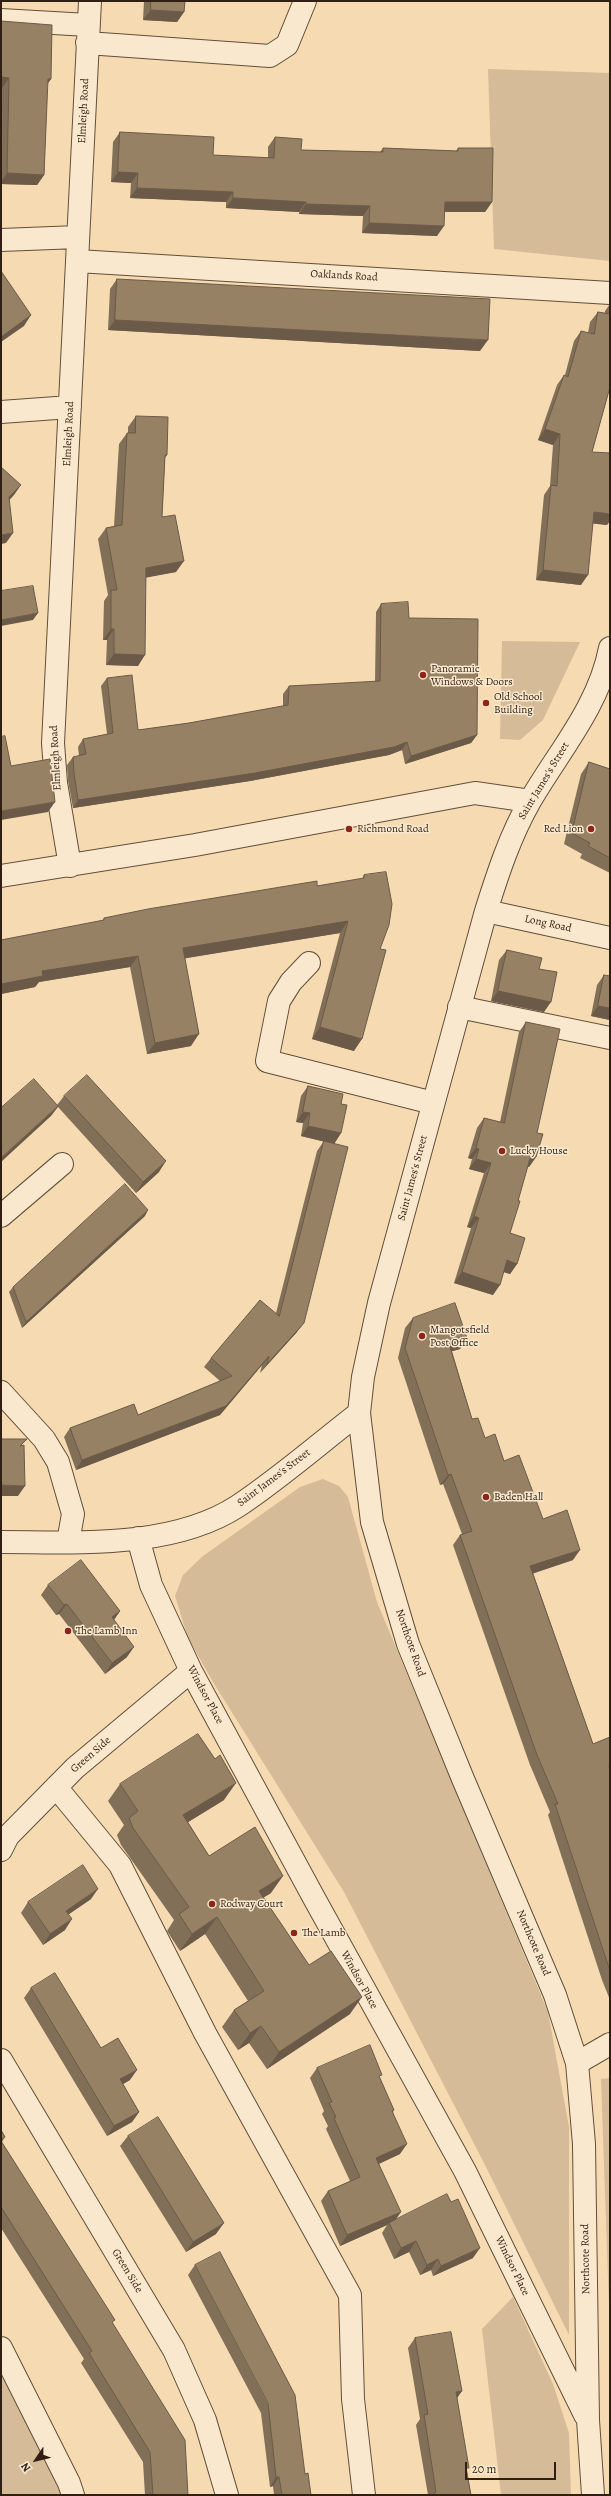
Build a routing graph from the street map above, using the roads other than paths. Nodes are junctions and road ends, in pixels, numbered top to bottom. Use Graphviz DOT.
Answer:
graph roads {
  1 [pos="90,1"];
  2 [pos="305,1"];
  3 [pos="1,20"];
  4 [pos="88,34"];
  5 [pos="78,237"];
  6 [pos="1,240"];
  7 [pos="77,261"];
  8 [pos="610,293"];
  9 [pos="70,407"];
  10 [pos="1,412"];
  11 [pos="610,648"];
  12 [pos="530,801"];
  13 [pos="70,866"];
  14 [pos="1,876"];
  15 [pos="486,911"];
  16 [pos="610,938"];
  17 [pos="309,963"];
  18 [pos="459,1007"];
  19 [pos="610,1038"];
  20 [pos="433,1103"];
  21 [pos="62,1164"];
  22 [pos="1,1216"];
  23 [pos="1,1392"];
  24 [pos="359,1413"];
  25 [pos="138,1538"];
  26 [pos="1,1542"];
  27 [pos="68,1542"];
  28 [pos="191,1671"];
  29 [pos="56,1787"];
  30 [pos="1,1850"];
  31 [pos="610,2044"];
  32 [pos="1,2060"];
  33 [pos="577,2063"];
  34 [pos="1,2348"];
  35 [pos="588,2420"];
  36 [pos="73,2495"];
  37 [pos="227,2495"];
  38 [pos="364,2495"];
  39 [pos="593,2495"];
  1 -- 4 [label="street, Elmleigh Road"];
  2 -- 4 [label="street"];
  3 -- 4 [label="street"];
  4 -- 5 [label="street, Elmleigh Road"];
  5 -- 6 [label="street"];
  5 -- 7 [label="street, Elmleigh Road"];
  7 -- 8 [label="street, Oaklands Road"];
  7 -- 9 [label="street, Elmleigh Road"];
  9 -- 10 [label="street"];
  9 -- 13 [label="street, Elmleigh Road"];
  11 -- 12 [label="street, Saint James's Street"];
  12 -- 13 [label="street"];
  12 -- 15 [label="street, Saint James's Street"];
  13 -- 14 [label="street"];
  15 -- 16 [label="street, Long Road"];
  15 -- 18 [label="street, Saint James's Street"];
  17 -- 20 [label="street"];
  18 -- 19 [label="street"];
  18 -- 20 [label="street, Saint James's Street"];
  20 -- 24 [label="street, Saint James's Street"];
  21 -- 22 [label="street"];
  23 -- 27 [label="street"];
  24 -- 25 [label="street, Saint James's Street"];
  24 -- 33 [label="street, Northcote Road"];
  25 -- 27 [label="street, Saint James's Street"];
  25 -- 28 [label="street, Windsor Place"];
  26 -- 27 [label="street"];
  28 -- 29 [label="street, Green Side"];
  28 -- 35 [label="street, Windsor Place"];
  29 -- 30 [label="street, Green Side"];
  29 -- 38 [label="street"];
  31 -- 33 [label="street"];
  32 -- 37 [label="street, Green Side"];
  33 -- 35 [label="street, Northcote Road"];
  34 -- 36 [label="street"];
  35 -- 39 [label="street, Northcote Road"];
}
